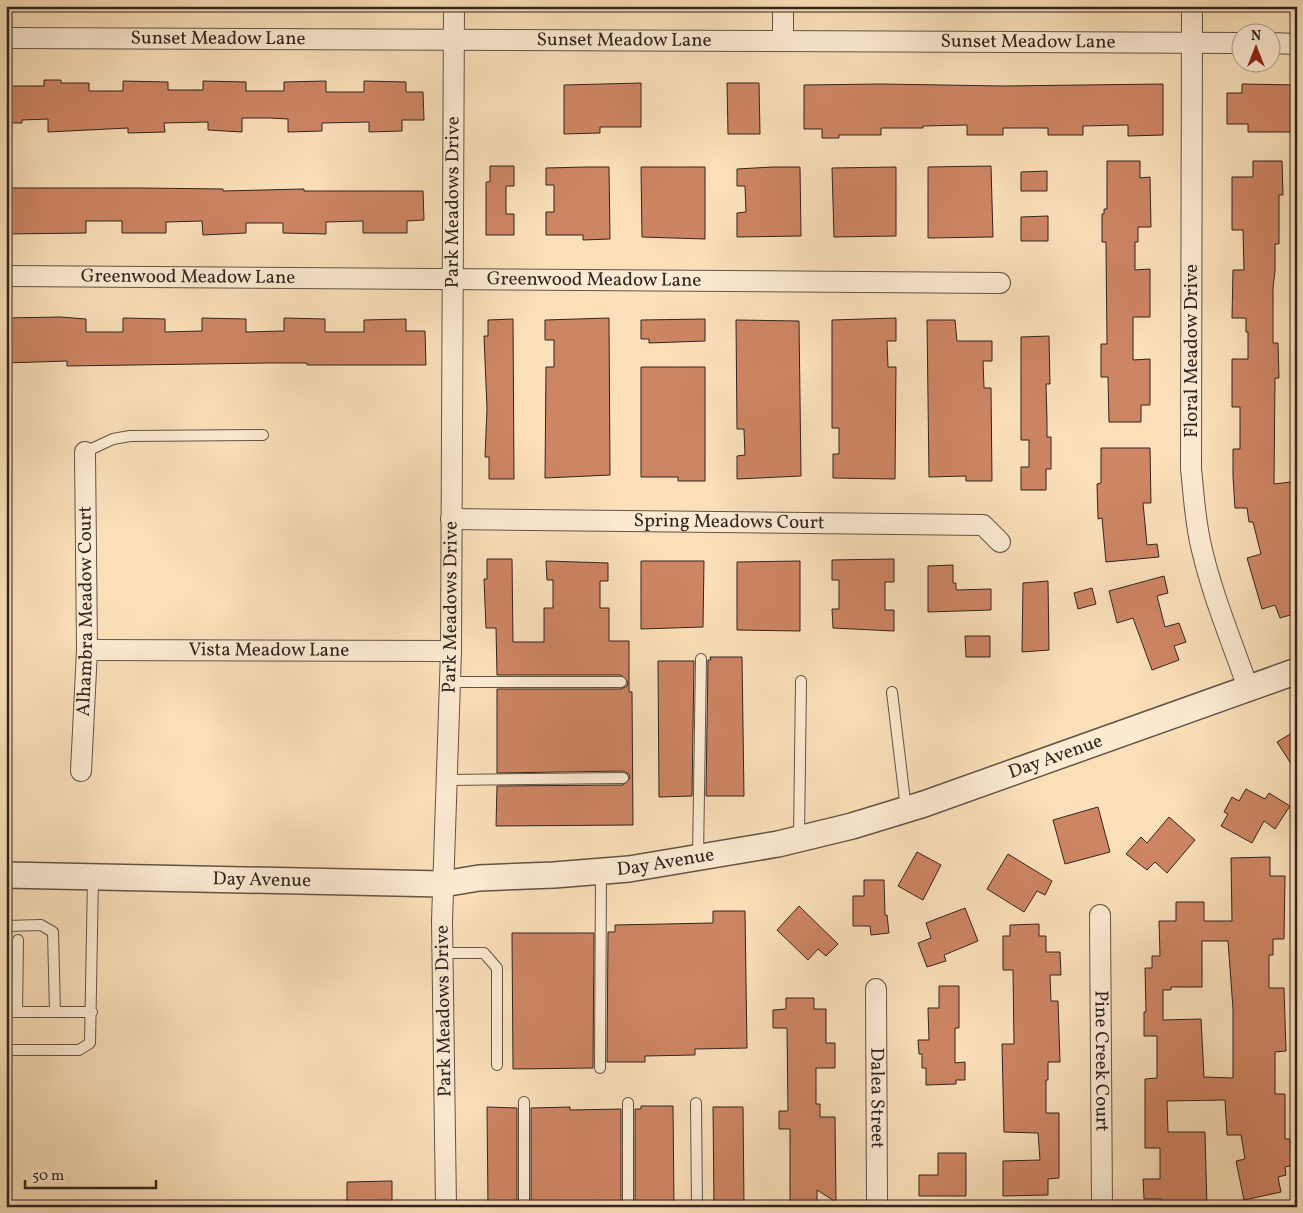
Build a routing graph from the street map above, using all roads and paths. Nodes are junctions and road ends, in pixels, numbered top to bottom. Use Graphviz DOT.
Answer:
graph roads {
  1 [pos="454,6"];
  2 [pos="783,6"];
  3 [pos="1192,6"];
  4 [pos="6,38"];
  5 [pos="454,40"];
  6 [pos="783,40"];
  7 [pos="1193,43"];
  8 [pos="1230,43"];
  9 [pos="1280,44"];
  10 [pos="1297,44"];
  11 [pos="6,276"];
  12 [pos="451,279"];
  13 [pos="1000,283"];
  14 [pos="264,435"];
  15 [pos="85,452"];
  16 [pos="451,519"];
  17 [pos="1000,542"];
  18 [pos="88,650"];
  19 [pos="451,651"];
  20 [pos="701,658"];
  21 [pos="1297,671"];
  22 [pos="801,681"];
  23 [pos="450,682"];
  24 [pos="621,682"];
  25 [pos="1248,688"];
  26 [pos="892,692"];
  27 [pos="81,772"];
  28 [pos="623,778"];
  29 [pos="447,780"];
  30 [pos="906,810"];
  31 [pos="799,839"];
  32 [pos="698,857"];
  33 [pos="601,871"];
  34 [pos="6,875"];
  35 [pos="93,877"];
  36 [pos="443,884"];
  37 [pos="1100,915"];
  38 [pos="6,926"];
  39 [pos="18,940"];
  40 [pos="442,953"];
  41 [pos="876,989"];
  42 [pos="6,1012"];
  43 [pos="17,1012"];
  44 [pos="55,1012"];
  45 [pos="92,1012"];
  46 [pos="6,1050"];
  47 [pos="496,1065"];
  48 [pos="600,1068"];
  49 [pos="524,1102"];
  50 [pos="628,1103"];
  51 [pos="696,1103"];
  52 [pos="446,1207"];
  53 [pos="524,1207"];
  54 [pos="628,1207"];
  55 [pos="698,1207"];
  56 [pos="877,1207"];
  57 [pos="1102,1207"];
  1 -- 5 [label="street, Park Meadows Drive"];
  2 -- 6 [label="street"];
  3 -- 7 [label="street, Floral Meadow Drive"];
  4 -- 5 [label="street, Sunset Meadow Lane"];
  5 -- 6 [label="street, Sunset Meadow Lane"];
  5 -- 12 [label="street, Park Meadows Drive"];
  6 -- 7 [label="street, Sunset Meadow Lane"];
  7 -- 8 [label="street, Sunset Meadow Lane"];
  7 -- 25 [label="street, Floral Meadow Drive"];
  9 -- 10 [label="street"];
  11 -- 12 [label="street, Greenwood Meadow Lane"];
  12 -- 13 [label="street, Greenwood Meadow Lane"];
  12 -- 16 [label="street, Park Meadows Drive"];
  14 -- 15 [label="lane"];
  15 -- 18 [label="street, Alhambra Meadow Court"];
  16 -- 17 [label="street, Spring Meadows Court"];
  16 -- 19 [label="street, Park Meadows Drive"];
  18 -- 19 [label="street, Vista Meadow Lane"];
  18 -- 27 [label="street, Alhambra Meadow Court"];
  19 -- 23 [label="street, Park Meadows Drive"];
  20 -- 32 [label="lane"];
  21 -- 25 [label="street, Day Avenue"];
  22 -- 31 [label="lane"];
  23 -- 24 [label="lane"];
  23 -- 29 [label="street, Park Meadows Drive"];
  25 -- 30 [label="street, Day Avenue"];
  26 -- 30 [label="lane"];
  28 -- 29 [label="lane"];
  29 -- 36 [label="street, Park Meadows Drive"];
  30 -- 31 [label="street, Day Avenue"];
  31 -- 32 [label="street, Day Avenue"];
  32 -- 33 [label="street, Day Avenue"];
  33 -- 36 [label="street, Day Avenue"];
  33 -- 48 [label="lane"];
  34 -- 35 [label="street, Day Avenue"];
  35 -- 36 [label="street, Day Avenue"];
  35 -- 45 [label="lane"];
  36 -- 40 [label="street, Park Meadows Drive"];
  37 -- 57 [label="street, Pine Creek Court"];
  38 -- 44 [label="lane"];
  39 -- 43 [label="lane"];
  40 -- 47 [label="lane"];
  40 -- 52 [label="street, Park Meadows Drive"];
  41 -- 56 [label="street, Dalea Street"];
  42 -- 43 [label="lane"];
  43 -- 44 [label="lane"];
  44 -- 45 [label="lane"];
  45 -- 46 [label="lane"];
  49 -- 53 [label="lane"];
  50 -- 54 [label="lane"];
  51 -- 55 [label="lane"];
}
